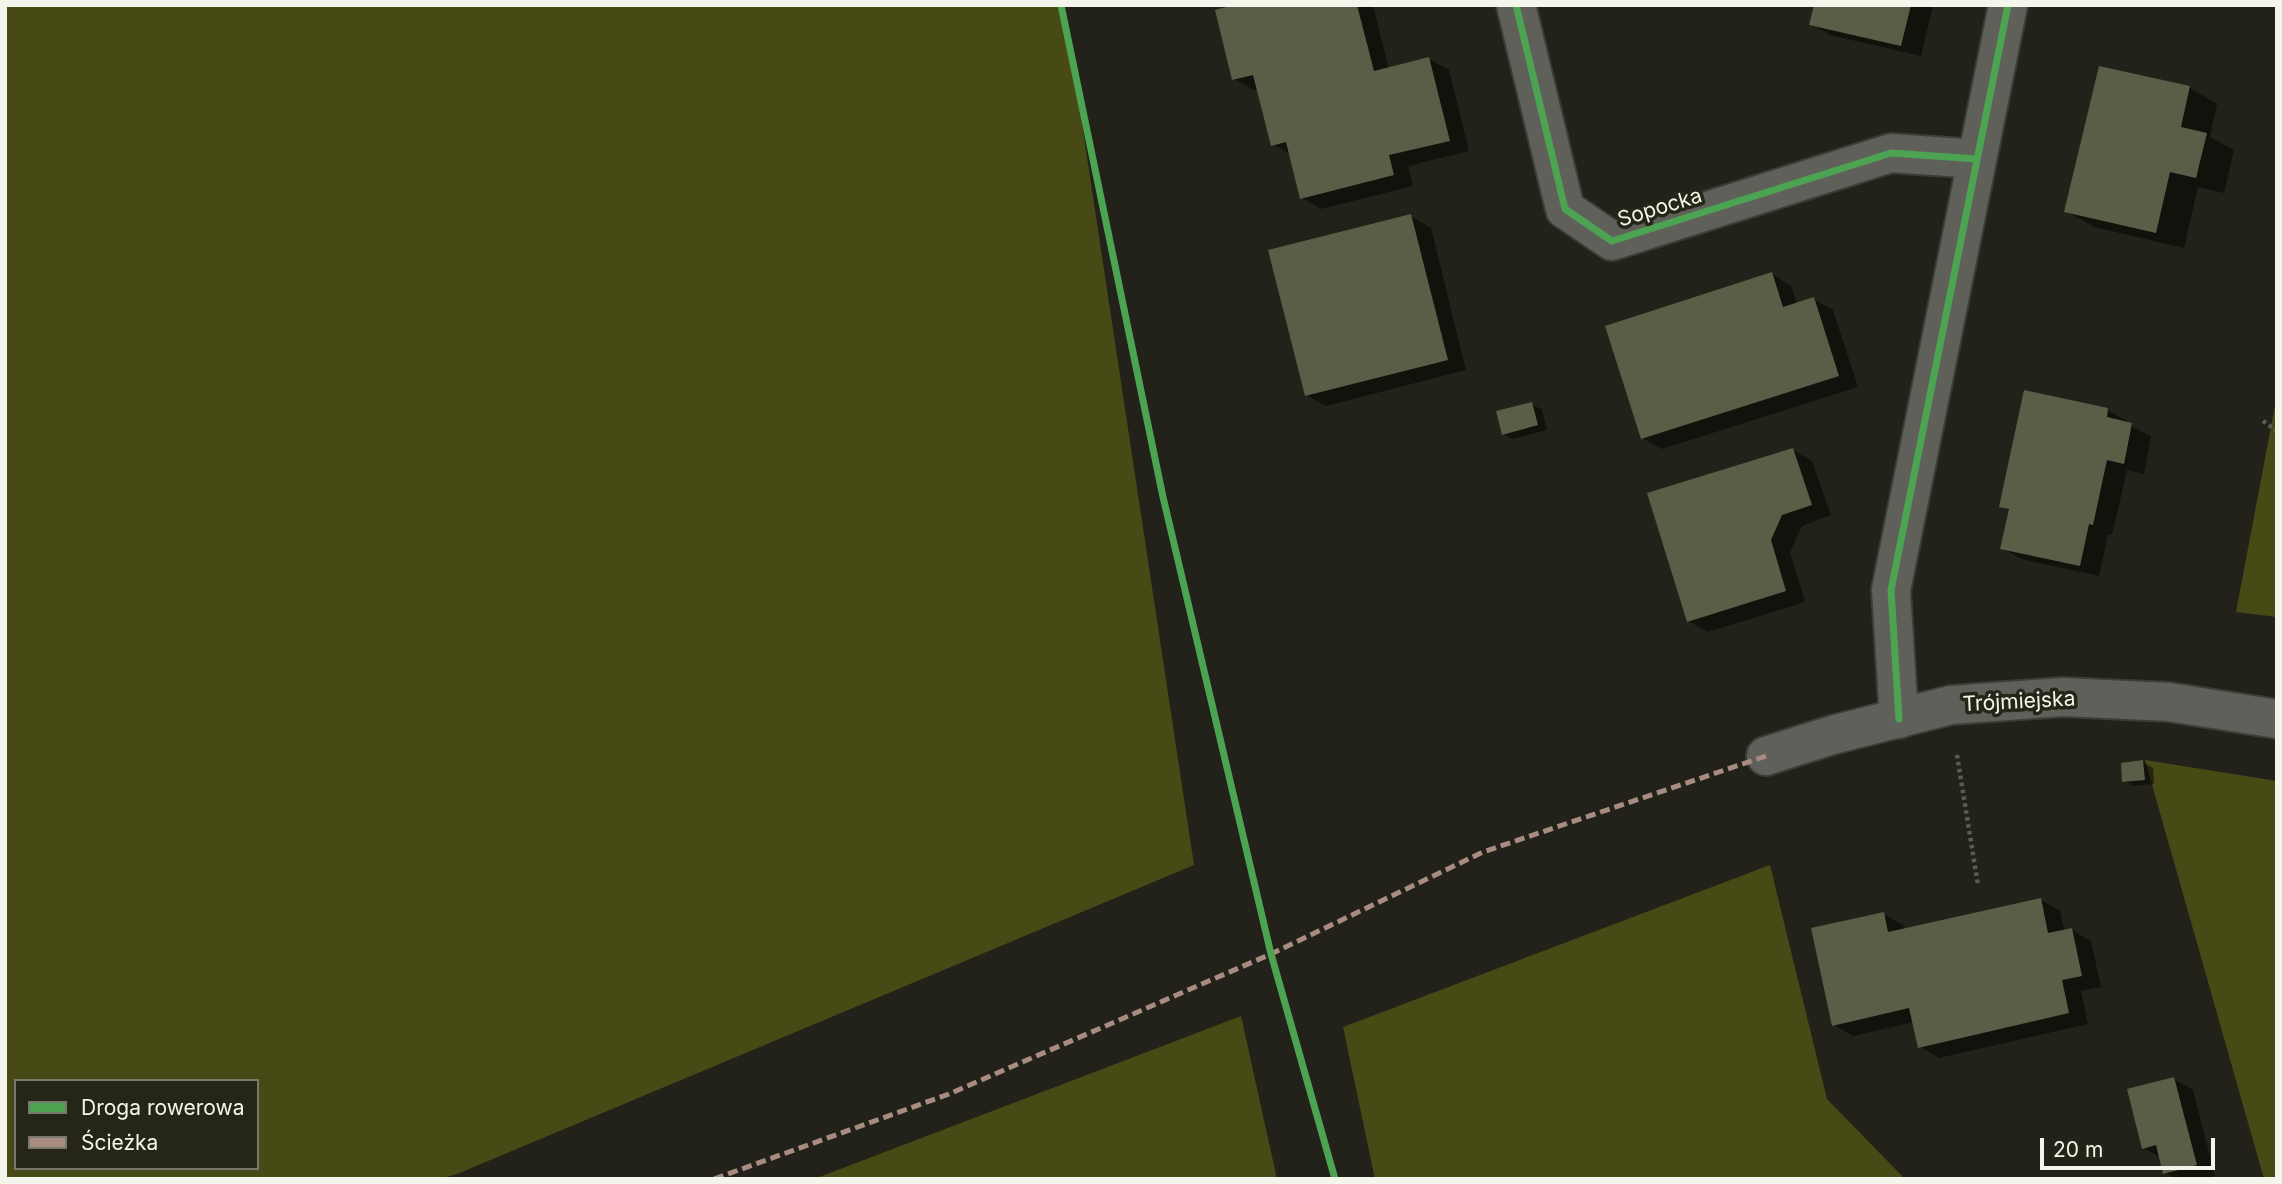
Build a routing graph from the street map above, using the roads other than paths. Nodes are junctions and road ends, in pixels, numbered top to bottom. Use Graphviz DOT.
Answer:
graph roads {
  1 [pos="1516,5"];
  2 [pos="2008,5"];
  3 [pos="1977,159"];
  4 [pos="1899,719"];
  5 [pos="2277,719"];
  6 [pos="1766,755"];
  1 -- 3 [label="street, Sopocka"];
  2 -- 3 [label="street"];
  3 -- 4 [label="street"];
  4 -- 5 [label="street, Trójmiejska"];
  4 -- 6 [label="street, Trójmiejska"];
}
